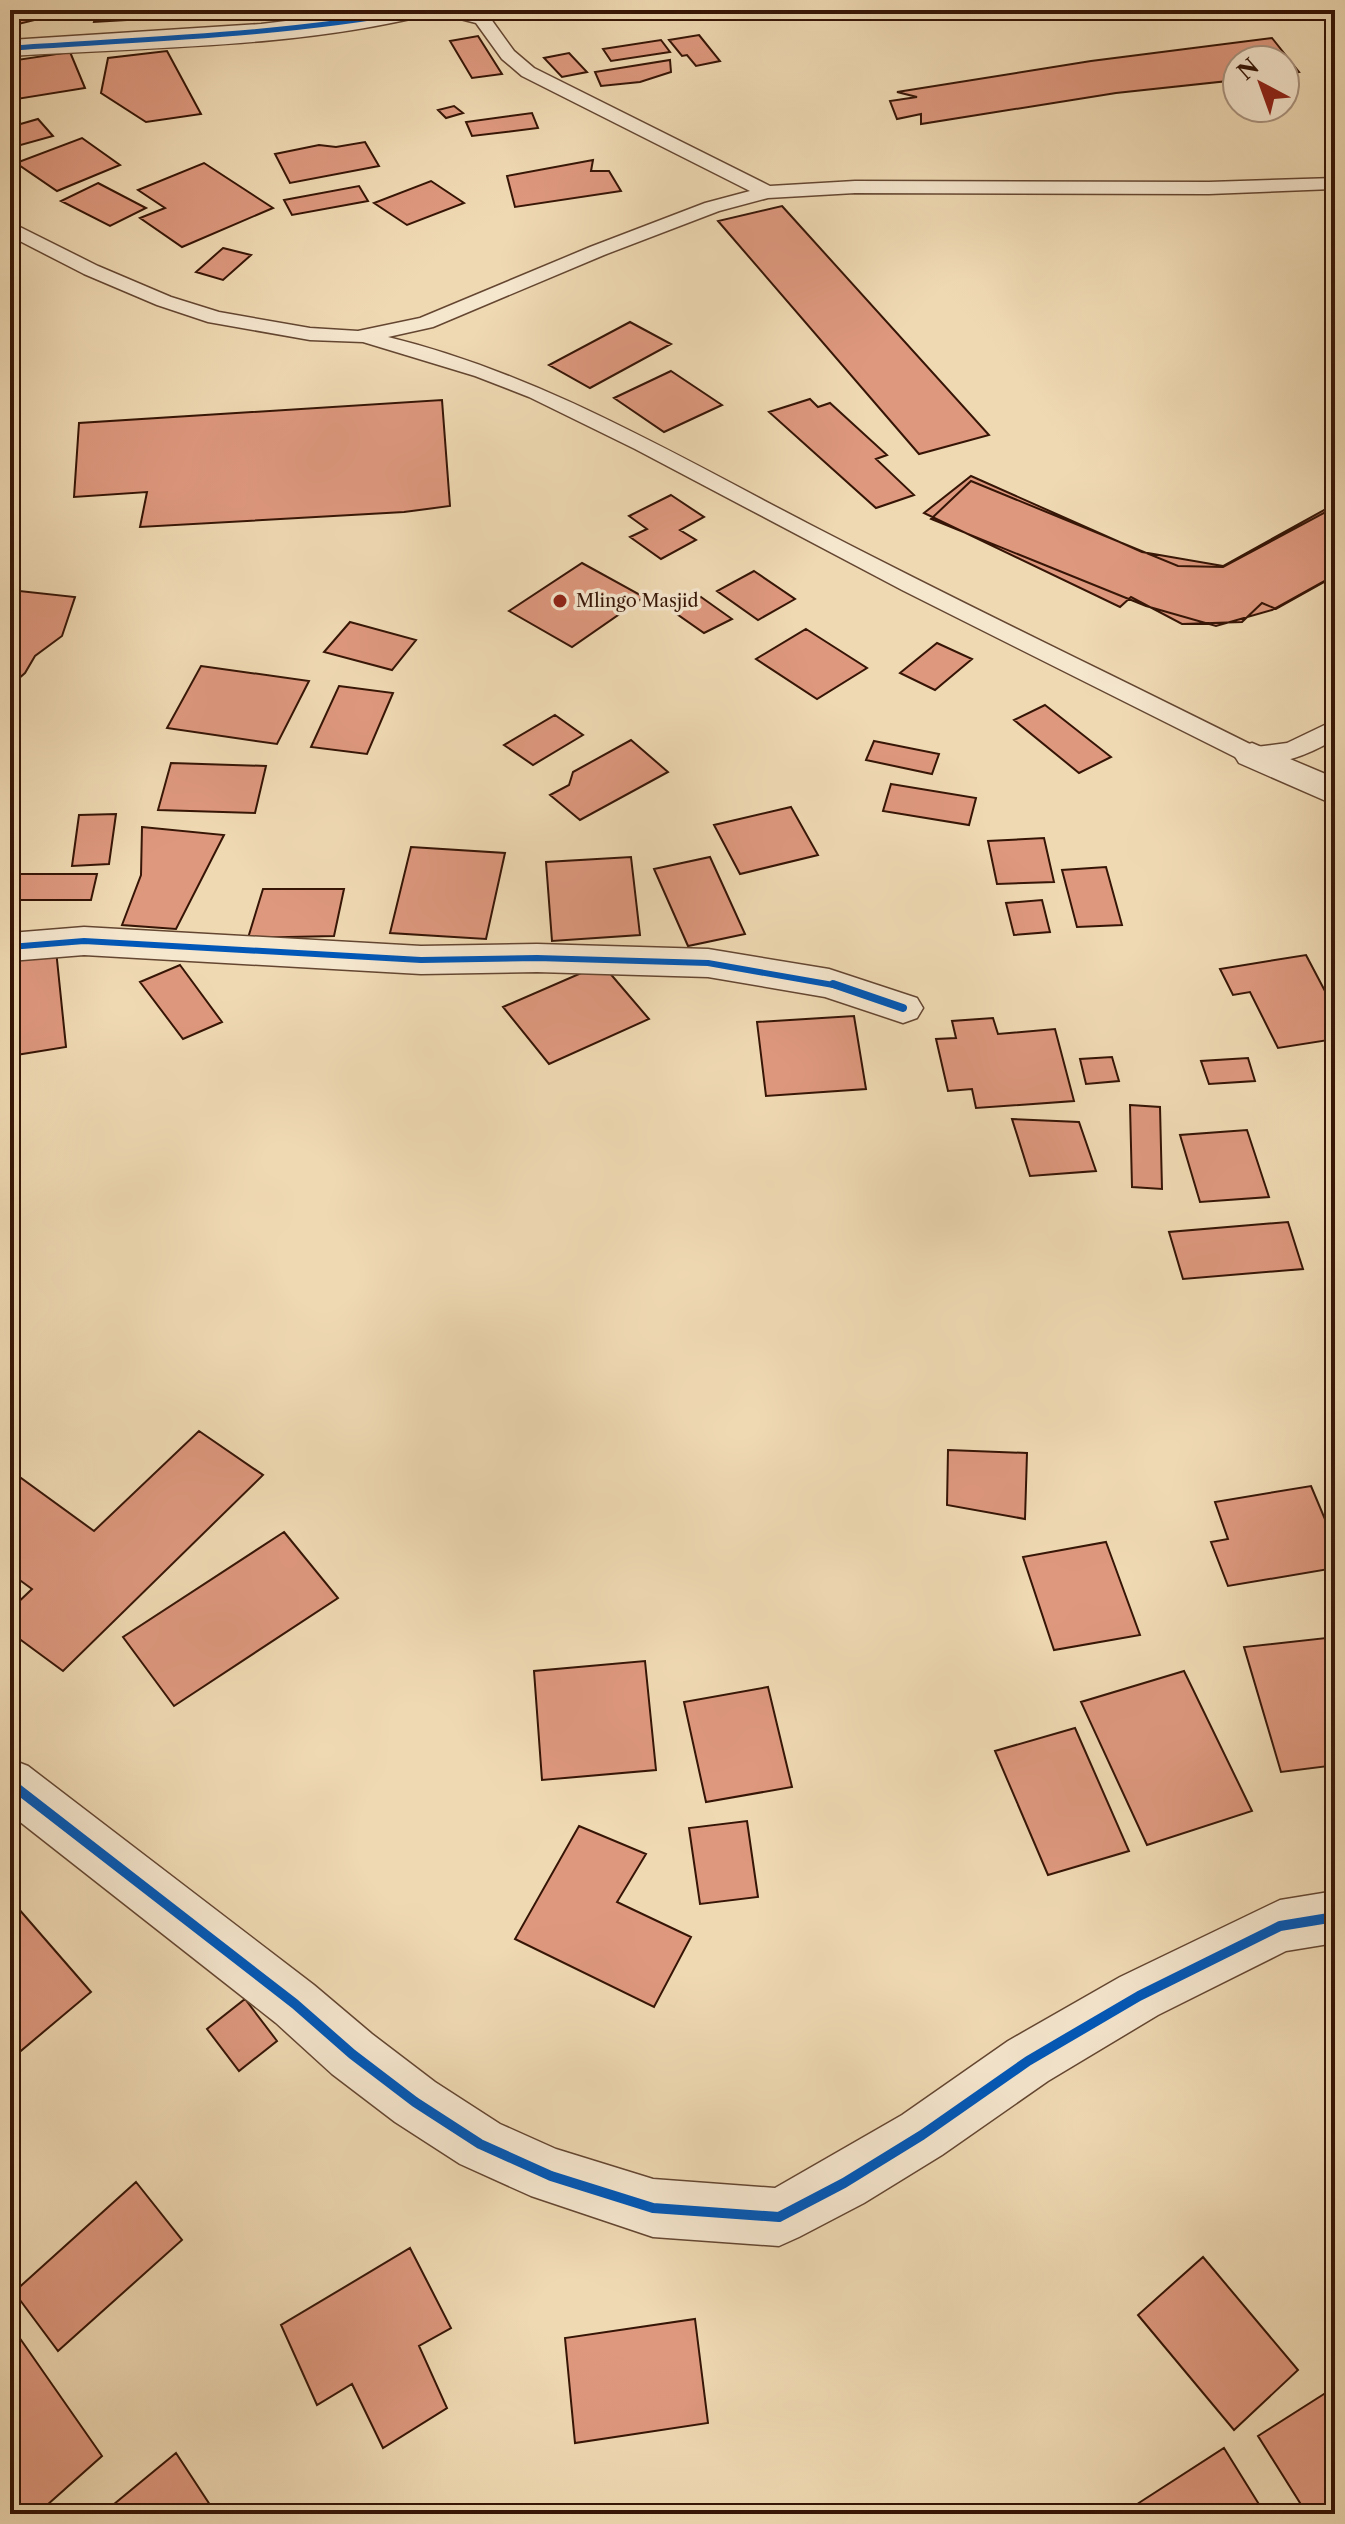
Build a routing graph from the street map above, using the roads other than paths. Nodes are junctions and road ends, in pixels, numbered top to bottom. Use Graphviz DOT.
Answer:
graph roads {
  1 [pos="418,10"];
  2 [pos="447,10"];
  3 [pos="10,48"];
  4 [pos="1333,183"];
  5 [pos="767,192"];
  6 [pos="10,228"];
  7 [pos="358,337"];
  8 [pos="1335,728"];
  9 [pos="1252,755"];
  10 [pos="1335,793"];
  11 [pos="10,947"];
  12 [pos="903,1008"];
  13 [pos="10,1783"];
  14 [pos="1335,1917"];
  1 -- 3 [label="street"];
  2 -- 5 [label="lane"];
  4 -- 5 [label="lane"];
  5 -- 7 [label="lane"];
  6 -- 7 [label="lane"];
  7 -- 9 [label="lane"];
  8 -- 9 [label="lane"];
  9 -- 10 [label="street"];
  11 -- 12 [label="street"];
  13 -- 14 [label="street"];
}
